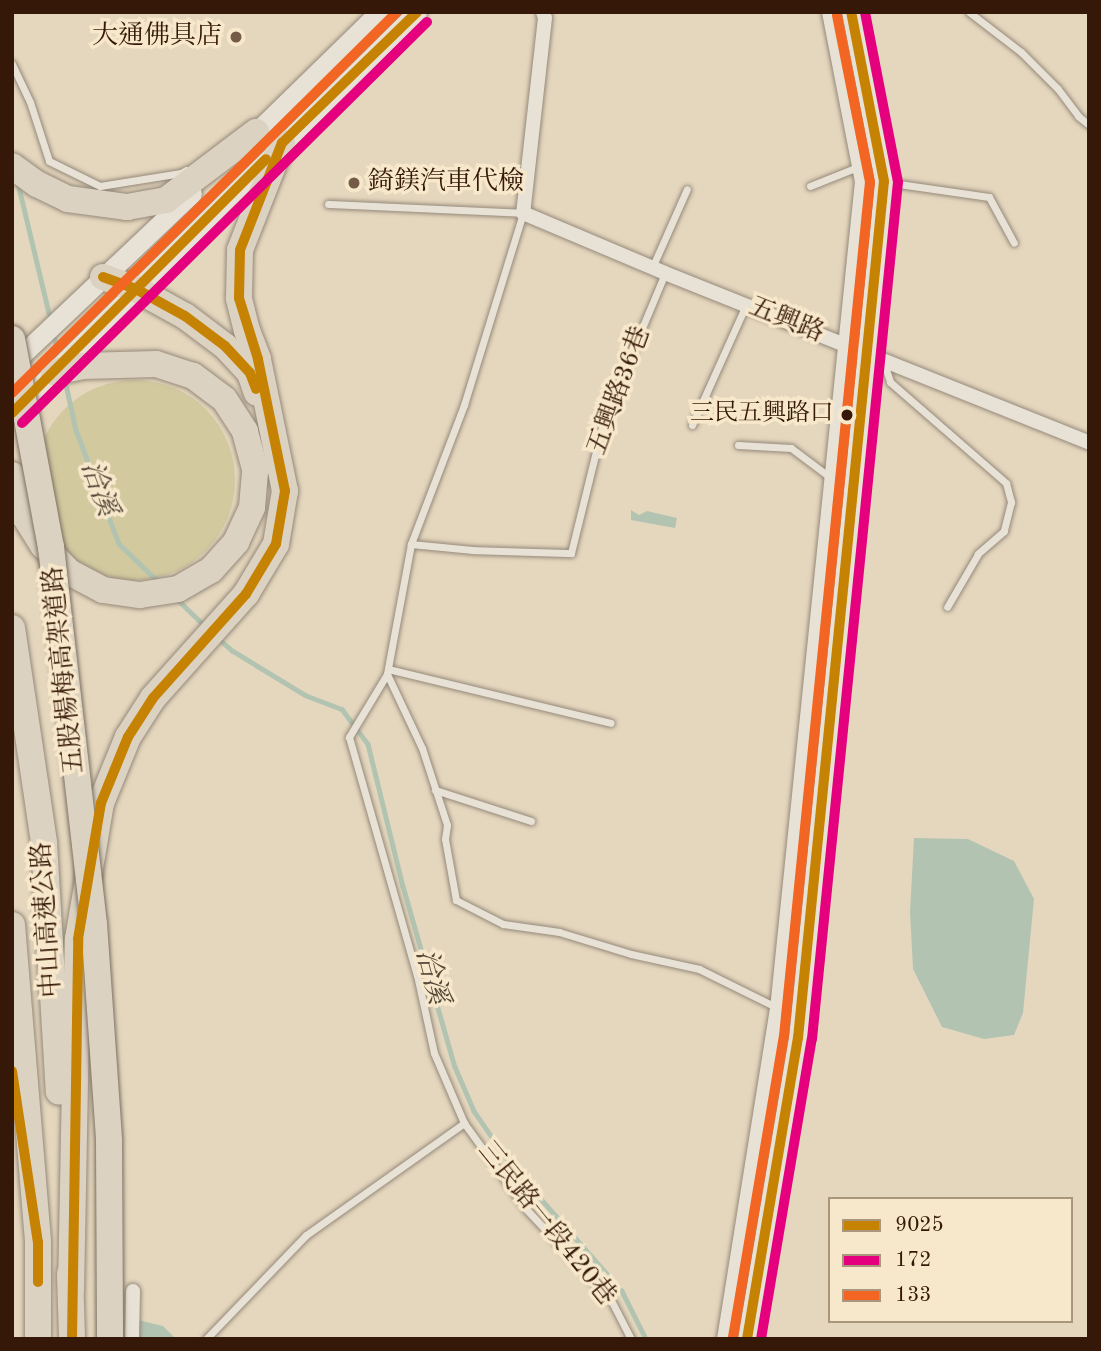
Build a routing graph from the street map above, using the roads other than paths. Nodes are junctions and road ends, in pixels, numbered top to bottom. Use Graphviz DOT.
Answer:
graph roads {
  1 [pos="379,12"];
  2 [pos="416,12"];
  3 [pos="543,12"];
  4 [pos="831,12"];
  5 [pos="851,12"];
  6 [pos="969,12"];
  7 [pos="12,64"];
  8 [pos="1089,125"];
  9 [pos="245,134"];
  10 [pos="282,143"];
  11 [pos="861,165"];
  12 [pos="12,166"];
  13 [pos="192,166"];
  14 [pos="884,181"];
  15 [pos="810,186"];
  16 [pos="687,189"];
  17 [pos="328,204"];
  18 [pos="523,213"];
  19 [pos="1014,243"];
  20 [pos="659,270"];
  21 [pos="103,277"];
  22 [pos="136,289"];
  23 [pos="747,305"];
  24 [pos="12,339"];
  25 [pos="848,347"];
  26 [pos="876,357"];
  27 [pos="12,364"];
  28 [pos="54,372"];
  29 [pos="12,413"];
  30 [pos="692,425"];
  31 [pos="277,440"];
  32 [pos="1089,443"];
  33 [pos="738,445"];
  34 [pos="12,475"];
  35 [pos="834,480"];
  36 [pos="411,544"];
  37 [pos="947,607"];
  38 [pos="12,628"];
  39 [pos="387,672"];
  40 [pos="611,723"];
  41 [pos="435,790"];
  42 [pos="531,821"];
  43 [pos="12,925"];
  44 [pos="779,1009"];
  45 [pos="12,1069"];
  46 [pos="464,1123"];
  47 [pos="38,1242"];
  48 [pos="133,1291"];
  49 [pos="71,1292"];
  50 [pos="38,1339"];
  51 [pos="72,1339"];
  52 [pos="110,1339"];
  53 [pos="132,1339"];
  54 [pos="206,1339"];
  55 [pos="631,1339"];
  56 [pos="726,1339"];
  57 [pos="747,1339"];
  1 -- 9 [label="street"];
  2 -- 10 [label="street"];
  3 -- 18 [label="street"];
  4 -- 11 [label="street"];
  5 -- 14 [label="street"];
  6 -- 8 [label="lane"];
  7 -- 13 [label="lane"];
  9 -- 12 [label="highway"];
  9 -- 21 [label="street"];
  10 -- 22 [label="street"];
  10 -- 31 [label="highway"];
  11 -- 15 [label="lane"];
  11 -- 25 [label="street"];
  14 -- 19 [label="lane"];
  14 -- 26 [label="street"];
  16 -- 20 [label="lane, 五興路36巷"];
  17 -- 18 [label="lane"];
  18 -- 20 [label="street, 五興路"];
  18 -- 36 [label="lane"];
  20 -- 23 [label="street, 五興路"];
  20 -- 36 [label="lane, 五興路36巷"];
  21 -- 22 [label="highway"];
  21 -- 27 [label="street"];
  22 -- 28 [label="street"];
  22 -- 31 [label="highway"];
  23 -- 25 [label="street, 五興路"];
  23 -- 30 [label="lane"];
  24 -- 52 [label="highway, 五股楊梅高架道路, bridge"];
  25 -- 26 [label="street, 五興路"];
  25 -- 35 [label="street"];
  26 -- 32 [label="street, 五興路"];
  26 -- 37 [label="lane"];
  26 -- 57 [label="street"];
  28 -- 29 [label="street"];
  28 -- 34 [label="highway"];
  31 -- 49 [label="highway"];
  33 -- 35 [label="lane"];
  35 -- 44 [label="street"];
  36 -- 39 [label="lane"];
  38 -- 49 [label="highway, 中山高速公路"];
  39 -- 40 [label="lane"];
  39 -- 41 [label="lane"];
  39 -- 46 [label="lane, 三民路一段420巷"];
  41 -- 42 [label="lane"];
  41 -- 44 [label="lane"];
  43 -- 47 [label="highway, 中山高速公路"];
  44 -- 56 [label="street"];
  45 -- 47 [label="highway"];
  46 -- 54 [label="lane"];
  46 -- 55 [label="lane, 三民路一段420巷"];
  47 -- 50 [label="highway, 中山高速公路"];
  48 -- 53 [label="street"];
  49 -- 51 [label="highway, 中山高速公路"];
}
